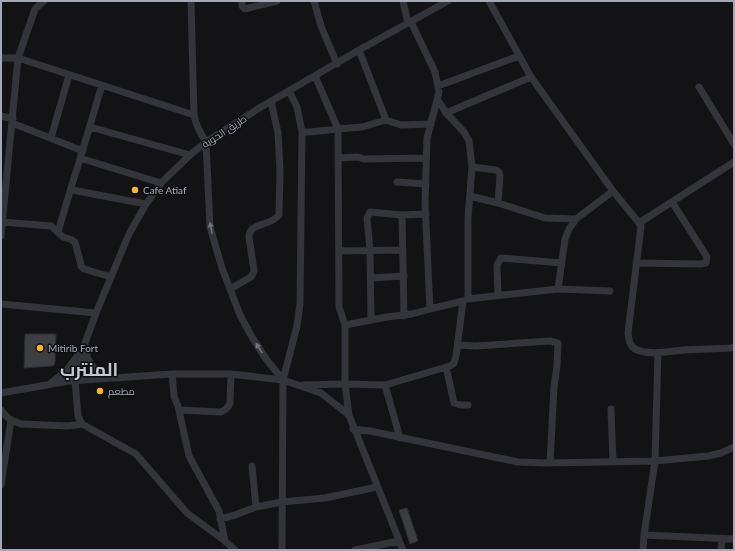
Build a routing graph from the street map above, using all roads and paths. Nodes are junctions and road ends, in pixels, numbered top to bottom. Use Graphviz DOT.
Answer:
graph roads {
  1 [pos="44,1"];
  2 [pos="191,1"];
  3 [pos="242,1"];
  4 [pos="277,1"];
  5 [pos="314,1"];
  6 [pos="404,1"];
  7 [pos="448,1"];
  8 [pos="489,1"];
  9 [pos="409,22"];
  10 [pos="359,50"];
  11 [pos="519,56"];
  12 [pos="1,58"];
  13 [pos="18,58"];
  14 [pos="337,64"];
  15 [pos="69,75"];
  16 [pos="315,76"];
  17 [pos="531,77"];
  18 [pos="102,85"];
  19 [pos="438,86"];
  20 [pos="699,86"];
  21 [pos="289,91"];
  22 [pos="438,100"];
  23 [pos="271,101"];
  24 [pos="446,113"];
  25 [pos="194,115"];
  26 [pos="1,116"];
  27 [pos="386,120"];
  28 [pos="13,121"];
  29 [pos="431,124"];
  30 [pos="90,127"];
  31 [pos="338,129"];
  32 [pos="302,132"];
  33 [pos="51,138"];
  34 [pos="206,142"];
  35 [pos="734,144"];
  36 [pos="83,150"];
  37 [pos="190,155"];
  38 [pos="338,158"];
  39 [pos="426,158"];
  40 [pos="80,159"];
  41 [pos="734,162"];
  42 [pos="472,168"];
  43 [pos="397,182"];
  44 [pos="161,184"];
  45 [pos="426,184"];
  46 [pos="71,188"];
  47 [pos="3,191"];
  48 [pos="613,191"];
  49 [pos="470,196"];
  50 [pos="672,202"];
  51 [pos="498,203"];
  52 [pos="146,204"];
  53 [pos="426,214"];
  54 [pos="402,215"];
  55 [pos="576,218"];
  56 [pos="2,222"];
  57 [pos="639,223"];
  58 [pos="58,232"];
  59 [pos="1,236"];
  60 [pos="370,250"];
  61 [pos="403,250"];
  62 [pos="339,251"];
  63 [pos="636,263"];
  64 [pos="562,264"];
  65 [pos="404,276"];
  66 [pos="111,277"];
  67 [pos="371,278"];
  68 [pos="230,289"];
  69 [pos="558,289"];
  70 [pos="610,291"];
  71 [pos="498,295"];
  72 [pos="466,300"];
  73 [pos="1,304"];
  74 [pos="430,309"];
  75 [pos="96,313"];
  76 [pos="404,316"];
  77 [pos="371,320"];
  78 [pos="345,325"];
  79 [pos="85,345"];
  80 [pos="458,345"];
  81 [pos="734,347"];
  82 [pos="658,353"];
  83 [pos="78,355"];
  84 [pos="446,368"];
  85 [pos="172,374"];
  86 [pos="231,374"];
  87 [pos="112,378"];
  88 [pos="283,380"];
  89 [pos="72,381"];
  90 [pos="344,384"];
  91 [pos="50,385"];
  92 [pos="300,385"];
  93 [pos="385,385"];
  94 [pos="1,394"];
  95 [pos="468,405"];
  96 [pos="611,409"];
  97 [pos="1,410"];
  98 [pos="179,410"];
  99 [pos="349,415"];
  100 [pos="11,420"];
  101 [pos="82,424"];
  102 [pos="354,429"];
  103 [pos="400,438"];
  104 [pos="734,447"];
  105 [pos="655,461"];
  106 [pos="614,462"];
  107 [pos="550,463"];
  108 [pos="252,466"];
  109 [pos="1,485"];
  110 [pos="377,487"];
  111 [pos="282,502"];
  112 [pos="256,506"];
  113 [pos="220,519"];
  114 [pos="644,535"];
  115 [pos="722,539"];
  116 [pos="734,539"];
  117 [pos="225,541"];
  118 [pos="399,541"];
  119 [pos="235,550"];
  120 [pos="282,550"];
  121 [pos="355,550"];
  122 [pos="403,550"];
  123 [pos="642,550"];
  124 [pos="721,550"];
  1 -- 13 [label="street"];
  2 -- 25 [label="street"];
  3 -- 4 [label="street"];
  5 -- 14 [label="street"];
  6 -- 9 [label="street"];
  7 -- 9 [label="street, طريق الحوية"];
  8 -- 11 [label="street"];
  9 -- 10 [label="street, طريق الحوية"];
  9 -- 19 [label="street"];
  10 -- 14 [label="street, طريق الحوية"];
  10 -- 27 [label="street"];
  11 -- 17 [label="street"];
  11 -- 19 [label="street"];
  12 -- 13 [label="street"];
  13 -- 15 [label="street"];
  13 -- 28 [label="street"];
  14 -- 16 [label="street, طريق الحوية"];
  15 -- 18 [label="street"];
  15 -- 33 [label="street"];
  16 -- 21 [label="street, طريق الحوية"];
  16 -- 31 [label="street"];
  17 -- 24 [label="street"];
  17 -- 48 [label="street"];
  18 -- 25 [label="street"];
  18 -- 30 [label="street"];
  19 -- 22 [label="street"];
  20 -- 35 [label="street"];
  21 -- 23 [label="street, طريق الحوية"];
  21 -- 32 [label="street"];
  22 -- 24 [label="street"];
  22 -- 29 [label="street"];
  23 -- 34 [label="street, طريق الحوية"];
  23 -- 68 [label="street"];
  24 -- 42 [label="street"];
  25 -- 34 [label="street"];
  26 -- 28 [label="street"];
  27 -- 29 [label="street"];
  27 -- 31 [label="street"];
  28 -- 33 [label="street"];
  28 -- 47 [label="street"];
  29 -- 39 [label="street"];
  30 -- 36 [label="street"];
  30 -- 37 [label="street"];
  31 -- 32 [label="street"];
  31 -- 38 [label="street"];
  32 -- 88 [label="street"];
  33 -- 36 [label="street"];
  34 -- 37 [label="street, طريق الحوية"];
  68 -- 34 [label="street, one-way"];
  36 -- 40 [label="street"];
  37 -- 44 [label="street, طريق الحوية"];
  38 -- 39 [label="street"];
  38 -- 62 [label="street"];
  39 -- 45 [label="street"];
  40 -- 44 [label="street"];
  40 -- 46 [label="street"];
  41 -- 50 [label="street"];
  42 -- 49 [label="street"];
  42 -- 51 [label="street"];
  43 -- 45 [label="street"];
  44 -- 52 [label="street, طريق الحوية"];
  45 -- 53 [label="street"];
  46 -- 52 [label="street"];
  46 -- 58 [label="street"];
  47 -- 56 [label="street"];
  48 -- 55 [label="street"];
  48 -- 57 [label="street"];
  49 -- 51 [label="street"];
  49 -- 72 [label="street"];
  50 -- 57 [label="street"];
  50 -- 63 [label="street"];
  51 -- 55 [label="street"];
  52 -- 66 [label="street, طريق الحوية"];
  53 -- 54 [label="street"];
  53 -- 74 [label="street"];
  54 -- 60 [label="street"];
  54 -- 61 [label="street"];
  55 -- 64 [label="street"];
  56 -- 58 [label="street"];
  56 -- 59 [label="street"];
  57 -- 63 [label="street"];
  58 -- 66 [label="street"];
  60 -- 61 [label="street"];
  60 -- 62 [label="street"];
  60 -- 67 [label="street"];
  61 -- 65 [label="street"];
  62 -- 78 [label="street"];
  63 -- 82 [label="street"];
  64 -- 69 [label="street"];
  64 -- 71 [label="street"];
  65 -- 67 [label="street"];
  65 -- 76 [label="street"];
  66 -- 75 [label="street, طريق الحوية"];
  67 -- 77 [label="street"];
  88 -- 68 [label="street, one-way"];
  69 -- 70 [label="street"];
  69 -- 71 [label="street"];
  71 -- 72 [label="street"];
  72 -- 74 [label="street"];
  72 -- 80 [label="street"];
  73 -- 75 [label="street"];
  74 -- 76 [label="street"];
  75 -- 79 [label="street, طريق الحوية"];
  76 -- 77 [label="street"];
  77 -- 78 [label="street"];
  78 -- 90 [label="street"];
  79 -- 83 [label="street, طريق الحوية"];
  79 -- 87 [label="street"];
  79 -- 89 [label="street, طريق الحوية"];
  80 -- 84 [label="street"];
  80 -- 107 [label="street"];
  81 -- 82 [label="street"];
  82 -- 105 [label="street"];
  83 -- 89 [label="street, طريق الحوية"];
  83 -- 91 [label="street"];
  84 -- 93 [label="street"];
  84 -- 95 [label="street"];
  85 -- 86 [label="street"];
  85 -- 87 [label="street"];
  85 -- 98 [label="street"];
  86 -- 88 [label="street"];
  86 -- 98 [label="street"];
  87 -- 89 [label="street"];
  88 -- 92 [label="street"];
  88 -- 111 [label="street"];
  89 -- 91 [label="street"];
  89 -- 101 [label="street"];
  90 -- 92 [label="street"];
  90 -- 93 [label="street"];
  90 -- 99 [label="street"];
  91 -- 94 [label="street"];
  92 -- 99 [label="street"];
  93 -- 103 [label="street"];
  96 -- 106 [label="street"];
  97 -- 100 [label="street"];
  98 -- 113 [label="street"];
  99 -- 102 [label="street"];
  100 -- 101 [label="street"];
  100 -- 109 [label="street"];
  101 -- 117 [label="street"];
  102 -- 103 [label="street"];
  102 -- 110 [label="street"];
  103 -- 107 [label="street"];
  104 -- 105 [label="street"];
  105 -- 106 [label="street"];
  105 -- 114 [label="street"];
  106 -- 107 [label="street"];
  108 -- 112 [label="street"];
  110 -- 111 [label="street"];
  110 -- 118 [label="street"];
  111 -- 112 [label="street"];
  111 -- 120 [label="street"];
  112 -- 113 [label="street"];
  113 -- 117 [label="street"];
  114 -- 115 [label="street"];
  114 -- 123 [label="street"];
  115 -- 116 [label="street"];
  115 -- 124 [label="street"];
  117 -- 119 [label="street"];
  118 -- 121 [label="street"];
  118 -- 122 [label="street"];
}
